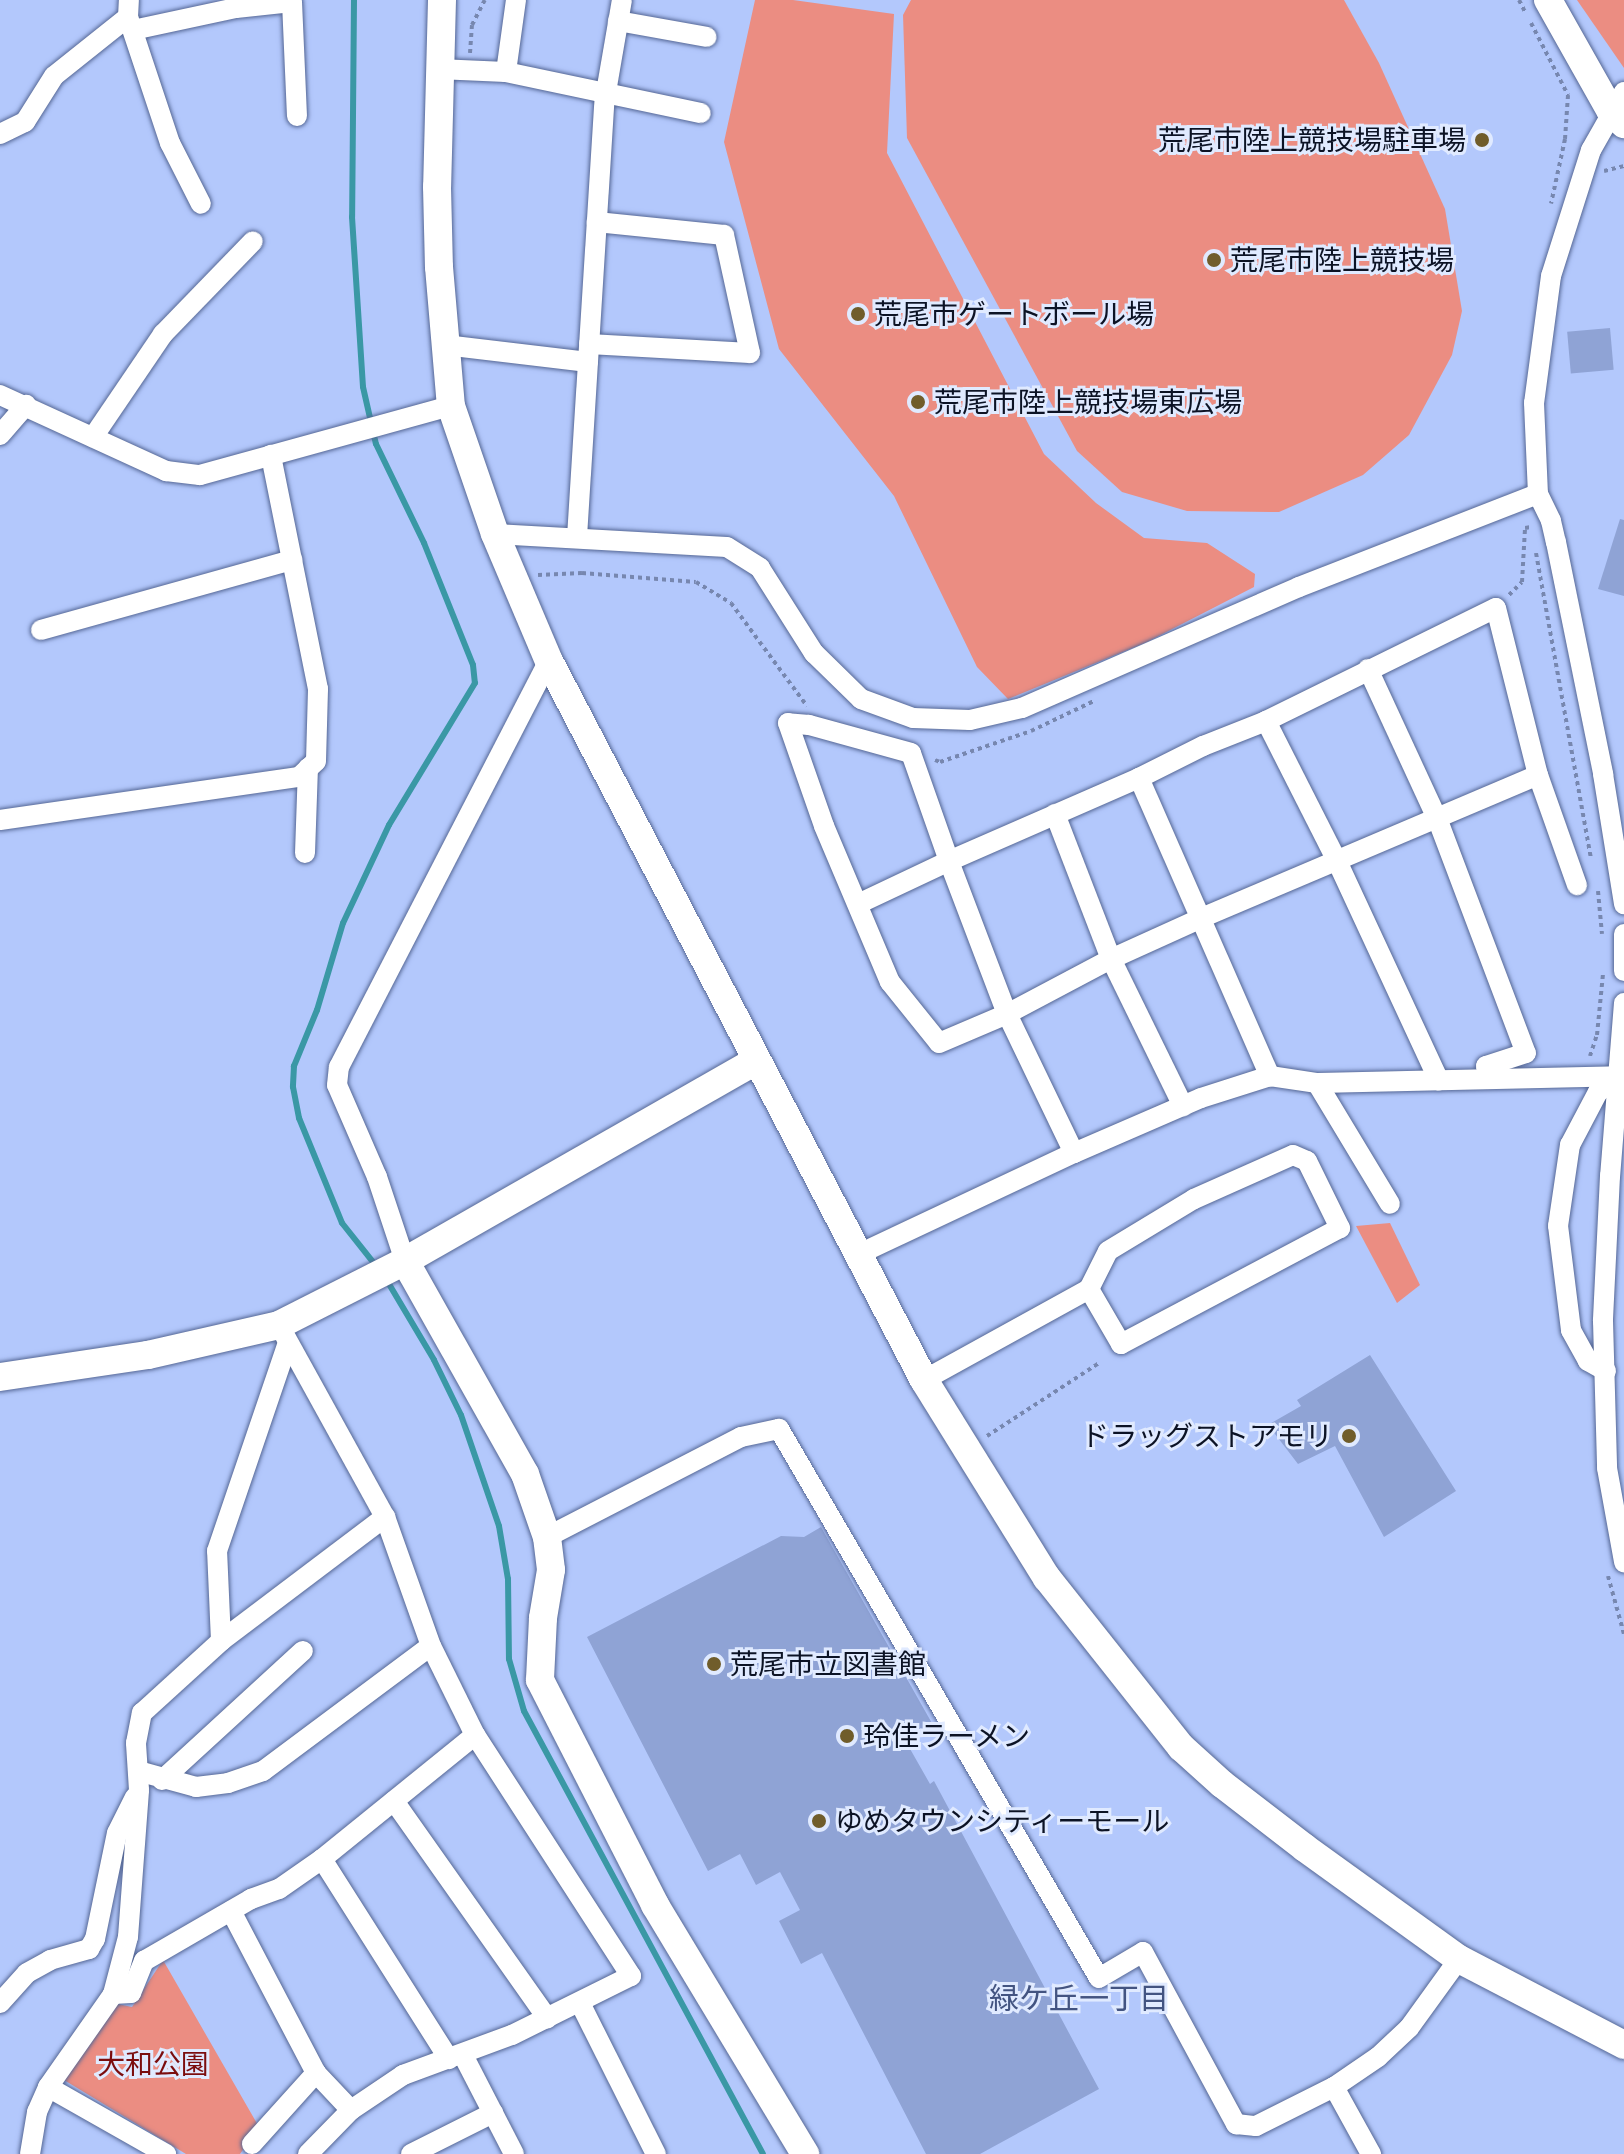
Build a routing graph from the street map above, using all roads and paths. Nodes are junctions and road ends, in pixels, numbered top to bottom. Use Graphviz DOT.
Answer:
graph roads {
  1 [pos="442,0"];
  2 [pos="485,0"];
  3 [pos="516,0"];
  4 [pos="622,0"];
  5 [pos="1519,0"];
  6 [pos="1548,0"];
  7 [pos="285,1"];
  8 [pos="130,16"];
  9 [pos="618,21"];
  10 [pos="707,37"];
  11 [pos="438,69"];
  12 [pos="469,71"];
  13 [pos="506,72"];
  14 [pos="606,93"];
  15 [pos="1620,109"];
  16 [pos="701,113"];
  17 [pos="297,116"];
  18 [pos="0,134"];
  19 [pos="1624,166"];
  20 [pos="1591,175"];
  21 [pos="201,204"];
  22 [pos="1550,208"];
  23 [pos="597,222"];
  24 [pos="253,241"];
  25 [pos="445,345"];
  26 [pos="588,353"];
  27 [pos="0,395"];
  28 [pos="26,405"];
  29 [pos="451,406"];
  30 [pos="0,435"];
  31 [pos="93,437"];
  32 [pos="271,455"];
  33 [pos="1534,495"];
  34 [pos="1542,523"];
  35 [pos="495,534"];
  36 [pos="577,537"];
  37 [pos="1534,537"];
  38 [pos="1535,549"];
  39 [pos="292,560"];
  40 [pos="1496,608"];
  41 [pos="41,630"];
  42 [pos="549,661"];
  43 [pos="1368,669"];
  44 [pos="1266,721"];
  45 [pos="308,768"];
  46 [pos="1538,775"];
  47 [pos="1139,778"];
  48 [pos="1055,814"];
  49 [pos="1437,818"];
  50 [pos="0,820"];
  51 [pos="305,853"];
  52 [pos="949,861"];
  53 [pos="1337,861"];
  54 [pos="1593,868"];
  55 [pos="1622,871"];
  56 [pos="1587,884"];
  57 [pos="858,904"];
  58 [pos="1624,904"];
  59 [pos="1199,919"];
  60 [pos="1624,934"];
  61 [pos="1602,940"];
  62 [pos="1111,959"];
  63 [pos="1603,968"];
  64 [pos="1624,971"];
  65 [pos="1624,1003"];
  66 [pos="1007,1014"];
  67 [pos="1589,1060"];
  68 [pos="755,1061"];
  69 [pos="1270,1076"];
  70 [pos="1620,1076"];
  71 [pos="1489,1079"];
  72 [pos="1439,1081"];
  73 [pos="1317,1083"];
  74 [pos="1183,1106"];
  75 [pos="1618,1152"];
  76 [pos="1074,1153"];
  77 [pos="1390,1204"];
  78 [pos="859,1254"];
  79 [pos="402,1263"];
  80 [pos="1089,1289"];
  81 [pos="284,1334"];
  82 [pos="1099,1363"];
  83 [pos="1606,1371"];
  84 [pos="0,1377"];
  85 [pos="924,1380"];
  86 [pos="1616,1420"];
  87 [pos="982,1439"];
  88 [pos="385,1517"];
  89 [pos="547,1537"];
  90 [pos="1614,1563"];
  91 [pos="1624,1634"];
  92 [pos="221,1641"];
  93 [pos="431,1646"];
  94 [pos="303,1651"];
  95 [pos="475,1735"];
  96 [pos="162,1780"];
  97 [pos="139,1781"];
  98 [pos="394,1801"];
  99 [pos="322,1859"];
  100 [pos="231,1911"];
  101 [pos="1459,1959"];
  102 [pos="113,1994"];
  103 [pos="0,2003"];
  104 [pos="580,2003"];
  105 [pos="547,2018"];
  106 [pos="1624,2045"];
  107 [pos="456,2057"];
  108 [pos="316,2073"];
  109 [pos="48,2087"];
  110 [pos="1334,2087"];
  111 [pos="351,2110"];
  112 [pos="493,2113"];
  113 [pos="252,2144"];
  114 [pos="30,2154"];
  115 [pos="166,2154"];
  116 [pos="308,2154"];
  117 [pos="411,2154"];
  118 [pos="514,2154"];
  119 [pos="656,2154"];
  120 [pos="805,2154"];
  121 [pos="1371,2154"];
  1 -- 11 [label="street"];
  2 -- 12 [label="path"];
  3 -- 13 [label="street"];
  4 -- 9 [label="street"];
  5 -- 22 [label="path"];
  6 -- 15 [label="street"];
  7 -- 8 [label="street"];
  7 -- 17 [label="street"];
  8 -- 18 [label="street"];
  8 -- 21 [label="street"];
  9 -- 10 [label="street"];
  9 -- 14 [label="street"];
  11 -- 12 [label="street"];
  11 -- 25 [label="street"];
  12 -- 13 [label="street"];
  13 -- 14 [label="street"];
  14 -- 16 [label="street"];
  14 -- 23 [label="street"];
  15 -- 33 [label="street"];
  19 -- 20 [label="path"];
  23 -- 26 [label="street"];
  23 -- 26 [label="street"];
  24 -- 31 [label="street"];
  25 -- 26 [label="street"];
  25 -- 29 [label="street"];
  26 -- 36 [label="street"];
  27 -- 28 [label="street"];
  28 -- 30 [label="street"];
  28 -- 31 [label="street"];
  29 -- 32 [label="street"];
  29 -- 35 [label="street"];
  31 -- 32 [label="street"];
  32 -- 39 [label="street"];
  33 -- 34 [label="street"];
  33 -- 34 [label="path"];
  33 -- 36 [label="street"];
  34 -- 37 [label="path"];
  34 -- 40 [label="path"];
  34 -- 55 [label="street"];
  35 -- 36 [label="street"];
  35 -- 42 [label="street"];
  38 -- 54 [label="path"];
  39 -- 41 [label="street"];
  39 -- 45 [label="street"];
  40 -- 43 [label="street"];
  40 -- 46 [label="street"];
  42 -- 68 [label="street"];
  42 -- 79 [label="street"];
  43 -- 44 [label="street"];
  43 -- 49 [label="street"];
  44 -- 47 [label="street"];
  44 -- 53 [label="street"];
  45 -- 50 [label="street"];
  45 -- 51 [label="street"];
  46 -- 49 [label="street"];
  46 -- 56 [label="street"];
  47 -- 48 [label="street"];
  47 -- 59 [label="street"];
  48 -- 52 [label="street"];
  48 -- 62 [label="street"];
  49 -- 53 [label="street"];
  49 -- 71 [label="street"];
  52 -- 57 [label="street"];
  52 -- 57 [label="street"];
  52 -- 66 [label="street"];
  53 -- 59 [label="street"];
  53 -- 72 [label="street"];
  55 -- 58 [label="street"];
  56 -- 61 [label="path"];
  57 -- 66 [label="street"];
  59 -- 62 [label="street"];
  59 -- 69 [label="street"];
  60 -- 64 [label="street"];
  62 -- 66 [label="street"];
  62 -- 74 [label="street"];
  63 -- 67 [label="path"];
  65 -- 70 [label="street"];
  66 -- 76 [label="street"];
  68 -- 78 [label="street"];
  68 -- 79 [label="street"];
  69 -- 73 [label="street"];
  69 -- 74 [label="street"];
  70 -- 71 [label="street"];
  70 -- 75 [label="street"];
  70 -- 83 [label="street"];
  71 -- 72 [label="street"];
  72 -- 73 [label="street"];
  73 -- 77 [label="street"];
  74 -- 76 [label="street"];
  75 -- 83 [label="street"];
  76 -- 78 [label="street"];
  78 -- 85 [label="street"];
  79 -- 81 [label="street"];
  79 -- 89 [label="street"];
  80 -- 80 [label="street"];
  80 -- 85 [label="street"];
  81 -- 84 [label="street"];
  81 -- 88 [label="street"];
  81 -- 92 [label="street"];
  82 -- 87 [label="path"];
  83 -- 86 [label="street"];
  85 -- 101 [label="street"];
  86 -- 90 [label="street"];
  88 -- 92 [label="street"];
  88 -- 93 [label="street"];
  89 -- 110 [label="street"];
  89 -- 120 [label="street"];
  90 -- 91 [label="path"];
  92 -- 97 [label="street"];
  93 -- 95 [label="street"];
  93 -- 96 [label="street"];
  94 -- 96 [label="street"];
  95 -- 98 [label="street"];
  95 -- 104 [label="street"];
  96 -- 97 [label="street"];
  97 -- 102 [label="street"];
  97 -- 103 [label="street"];
  98 -- 99 [label="street"];
  98 -- 105 [label="street"];
  99 -- 100 [label="street"];
  99 -- 107 [label="street"];
  100 -- 102 [label="street"];
  100 -- 108 [label="street"];
  101 -- 106 [label="street"];
  101 -- 110 [label="street"];
  102 -- 109 [label="street"];
  104 -- 105 [label="street"];
  104 -- 119 [label="street"];
  105 -- 107 [label="street"];
  107 -- 111 [label="street"];
  107 -- 112 [label="street"];
  108 -- 111 [label="street"];
  108 -- 113 [label="street"];
  109 -- 114 [label="street"];
  109 -- 115 [label="street"];
  110 -- 121 [label="street"];
  111 -- 116 [label="street"];
  112 -- 117 [label="street"];
  112 -- 118 [label="street"];
}
